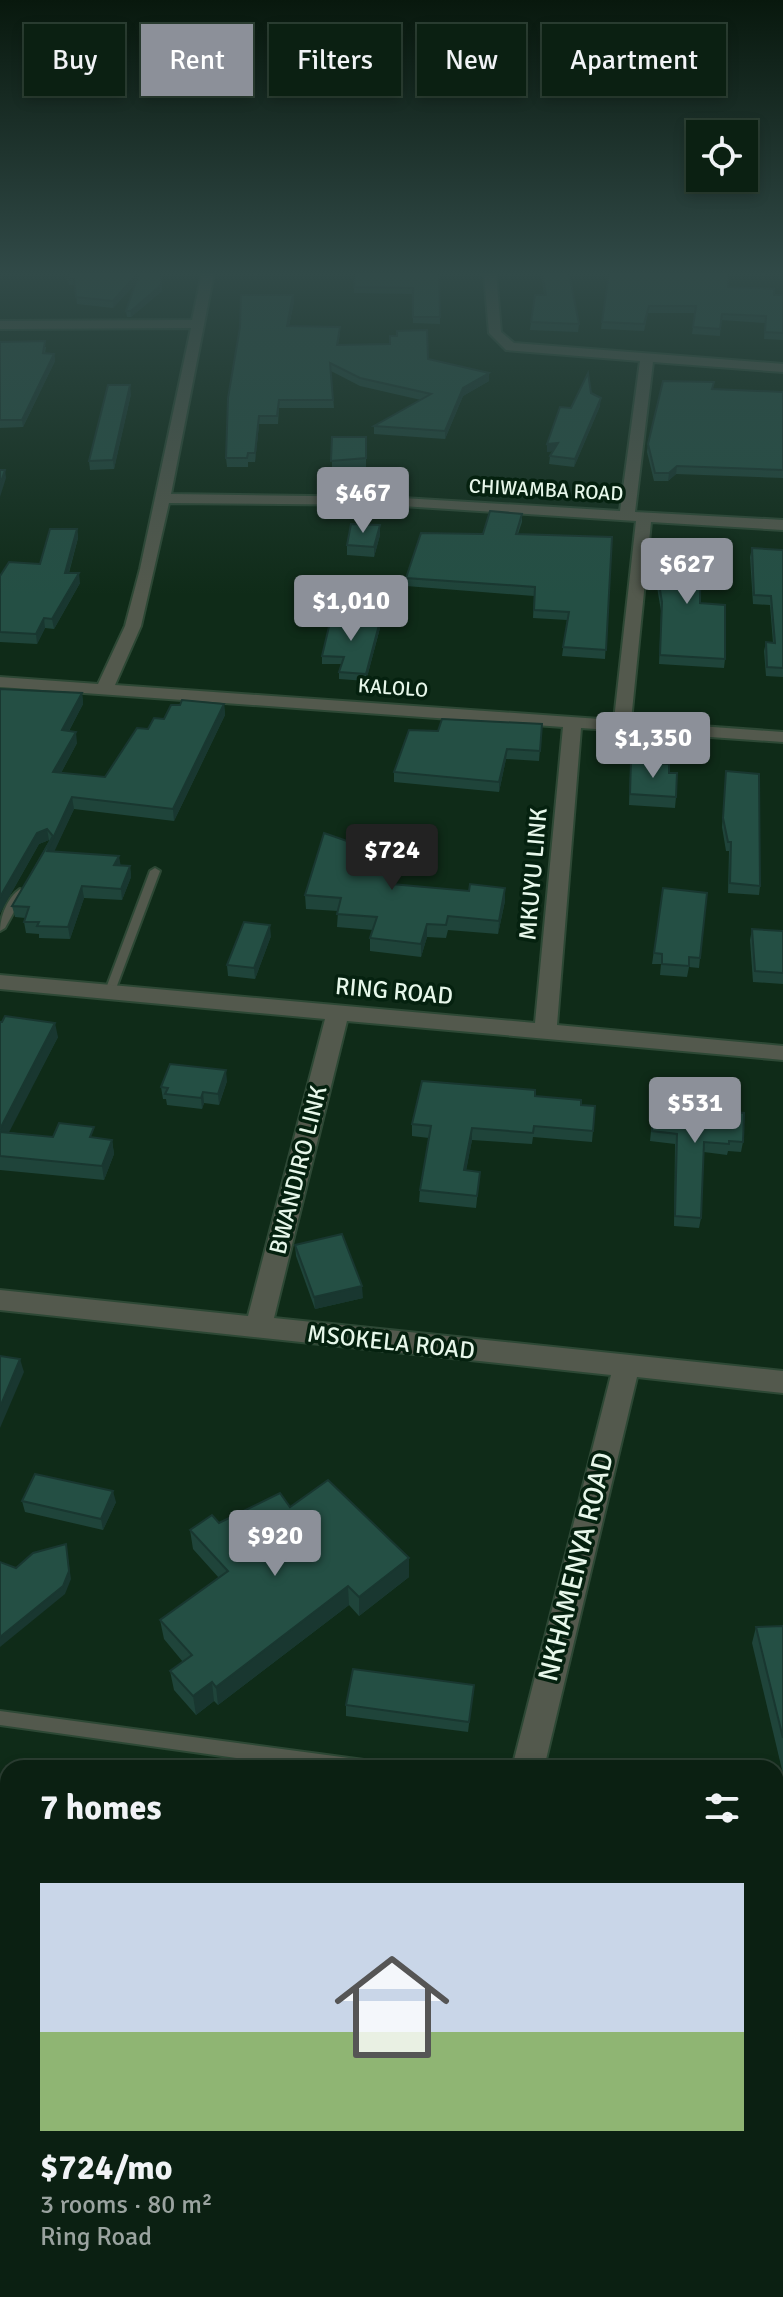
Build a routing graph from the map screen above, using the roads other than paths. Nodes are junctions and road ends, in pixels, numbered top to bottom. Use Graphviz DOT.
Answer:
graph roads {
  1 [pos="186,380"];
  2 [pos="645,380"];
  3 [pos="162,498"];
  4 [pos="636,516"];
  5 [pos="783,525"];
  6 [pos="0,682"];
  7 [pos="104,690"];
  8 [pos="572,723"];
  9 [pos="622,726"];
  10 [pos="783,737"];
  11 [pos="155,871"];
  12 [pos="24,887"];
  13 [pos="0,928"];
  14 [pos="0,982"];
  15 [pos="110,991"];
  16 [pos="338,1012"];
  17 [pos="545,1031"];
  18 [pos="783,1053"];
  19 [pos="0,1300"];
  20 [pos="258,1328"];
  21 [pos="626,1367"];
  22 [pos="783,1382"];
  23 [pos="0,1718"];
  24 [pos="306,1760"];
  25 [pos="530,1760"];
  1 -- 3 [label="street"];
  2 -- 4 [label="street"];
  3 -- 4 [label="street, CHIWAMBA ROAD"];
  3 -- 7 [label="street"];
  4 -- 5 [label="street, CHIWAMBA ROAD"];
  4 -- 9 [label="street"];
  6 -- 7 [label="street, KALOLO"];
  7 -- 8 [label="street, KALOLO"];
  8 -- 9 [label="street, KALOLO"];
  8 -- 17 [label="street, MKUYU LINK"];
  9 -- 10 [label="street, KALOLO"];
  11 -- 15 [label="lane"];
  12 -- 13 [label="lane"];
  14 -- 15 [label="street, RING ROAD"];
  15 -- 16 [label="street, RING ROAD"];
  16 -- 17 [label="street, RING ROAD"];
  16 -- 20 [label="street, BWANDIRO LINK"];
  17 -- 18 [label="street, RING ROAD"];
  19 -- 20 [label="street, MSOKELA ROAD"];
  20 -- 21 [label="street, MSOKELA ROAD"];
  21 -- 22 [label="street, MSOKELA ROAD"];
  21 -- 25 [label="street, NKHAMENYA ROAD"];
  23 -- 24 [label="lane"];
}
